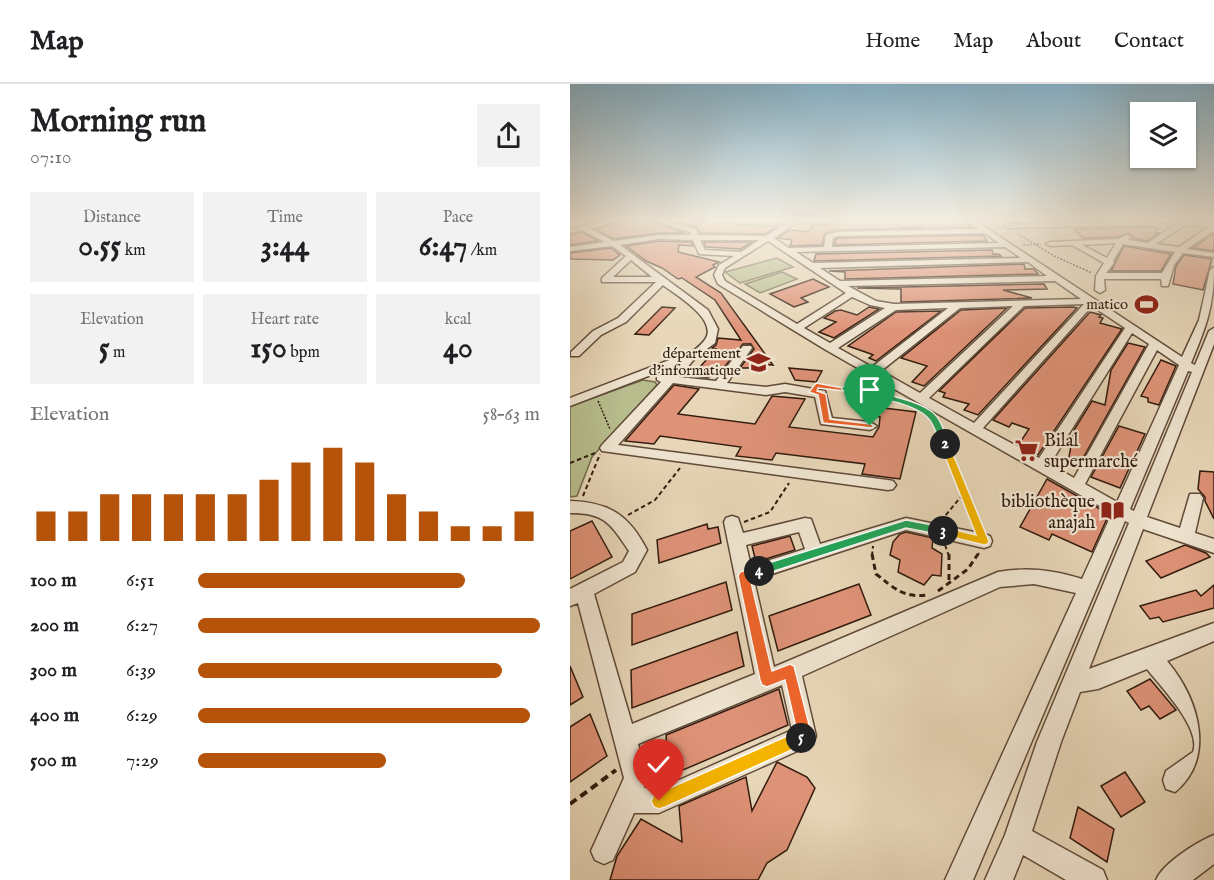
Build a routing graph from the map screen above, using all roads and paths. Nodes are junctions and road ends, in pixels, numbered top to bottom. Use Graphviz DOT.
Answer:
graph roads {
  1 [pos="629,258"];
  2 [pos="632,258"];
  3 [pos="736,258"];
  4 [pos="799,258"];
  5 [pos="1025,258"];
  6 [pos="1101,258"];
  7 [pos="1112,258"];
  8 [pos="1176,258"];
  9 [pos="1028,260"];
  10 [pos="1110,263"];
  11 [pos="811,266"];
  12 [pos="1214,270"];
  13 [pos="1100,276"];
  14 [pos="1056,278"];
  15 [pos="664,279"];
  16 [pos="840,284"];
  17 [pos="1100,290"];
  18 [pos="852,293"];
  19 [pos="1092,301"];
  20 [pos="1022,303"];
  21 [pos="959,304"];
  22 [pos="894,307"];
  23 [pos="1131,327"];
  24 [pos="797,328"];
  25 [pos="1214,331"];
  26 [pos="1155,344"];
  27 [pos="747,348"];
  28 [pos="830,348"];
  29 [pos="575,354"];
  30 [pos="691,356"];
  31 [pos="1191,367"];
  32 [pos="874,371"];
  33 [pos="640,376"];
  34 [pos="669,379"];
  35 [pos="719,385"];
  36 [pos="813,392"];
  37 [pos="594,393"];
  38 [pos="922,398"];
  39 [pos="570,402"];
  40 [pos="911,405"];
  41 [pos="929,413"];
  42 [pos="870,426"];
  43 [pos="976,428"];
  44 [pos="611,443"];
  45 [pos="687,458"];
  46 [pos="570,463"];
  47 [pos="1041,466"];
  48 [pos="796,473"];
  49 [pos="888,485"];
  50 [pos="1077,485"];
  51 [pos="1195,498"];
  52 [pos="574,507"];
  53 [pos="1122,511"];
  54 [pos="617,521"];
  55 [pos="1139,521"];
  56 [pos="734,530"];
  57 [pos="874,534"];
  58 [pos="1186,538"];
  59 [pos="984,541"];
  60 [pos="1214,546"];
  61 [pos="815,553"];
  62 [pos="744,576"];
  63 [pos="1088,589"];
  64 [pos="577,595"];
  65 [pos="1214,632"];
  66 [pos="1150,657"];
  67 [pos="790,671"];
  68 [pos="767,680"];
  69 [pos="1074,682"];
  70 [pos="628,748"];
  71 [pos="1175,780"];
  72 [pos="626,800"];
  73 [pos="570,804"];
  74 [pos="1017,837"];
  75 [pos="1214,848"];
  76 [pos="604,851"];
  77 [pos="959,880"];
  78 [pos="999,880"];
  79 [pos="1093,880"];
  80 [pos="1170,880"];
  1 -- 15 [label="street"];
  2 -- 15 [label="street"];
  3 -- 24 [label="street"];
  4 -- 11 [label="street"];
  5 -- 9 [label="street"];
  6 -- 10 [label="street"];
  7 -- 10 [label="street"];
  8 -- 13 [label="street"];
  9 -- 11 [label="street"];
  9 -- 14 [label="street"];
  10 -- 13 [label="street"];
  11 -- 16 [label="street"];
  12 -- 31 [label="street"];
  13 -- 17 [label="street"];
  14 -- 16 [label="street"];
  14 -- 19 [label="street"];
  15 -- 29 [label="street"];
  15 -- 30 [label="street"];
  16 -- 18 [label="street"];
  18 -- 22 [label="street"];
  18 -- 24 [label="street"];
  19 -- 20 [label="street"];
  19 -- 23 [label="street"];
  19 -- 43 [label="street"];
  20 -- 21 [label="street"];
  20 -- 38 [label="street"];
  21 -- 22 [label="street"];
  21 -- 32 [label="street"];
  22 -- 28 [label="street"];
  23 -- 26 [label="street"];
  23 -- 47 [label="street"];
  24 -- 28 [label="street"];
  25 -- 31 [label="street"];
  26 -- 31 [label="street"];
  26 -- 50 [label="street"];
  27 -- 35 [label="street"];
  28 -- 32 [label="street"];
  30 -- 33 [label="street"];
  30 -- 34 [label="street"];
  31 -- 53 [label="street"];
  31 -- 55 [label="street"];
  32 -- 38 [label="street"];
  33 -- 34 [label="street"];
  33 -- 37 [label="street"];
  34 -- 35 [label="street"];
  34 -- 44 [label="street"];
  35 -- 36 [label="street"];
  36 -- 40 [label="path"];
  36 -- 42 [label="street"];
  37 -- 39 [label="street"];
  37 -- 44 [label="path"];
  38 -- 43 [label="street"];
  41 -- 59 [label="path"];
  43 -- 47 [label="street"];
  44 -- 45 [label="street"];
  44 -- 46 [label="path"];
  44 -- 52 [label="path"];
  45 -- 48 [label="street"];
  45 -- 54 [label="path"];
  47 -- 50 [label="street"];
  48 -- 49 [label="street"];
  48 -- 56 [label="path"];
  50 -- 53 [label="street"];
  51 -- 58 [label="street"];
  52 -- 54 [label="street"];
  53 -- 55 [label="street"];
  53 -- 63 [label="street"];
  54 -- 64 [label="street"];
  55 -- 58 [label="street"];
  55 -- 69 [label="street"];
  56 -- 61 [label="street"];
  56 -- 62 [label="street"];
  57 -- 59 [label="street"];
  57 -- 59 [label="path"];
  57 -- 61 [label="street"];
  58 -- 60 [label="street"];
  61 -- 62 [label="street"];
  62 -- 68 [label="street"];
  63 -- 67 [label="street"];
  63 -- 77 [label="street"];
  64 -- 70 [label="street"];
  65 -- 66 [label="street"];
  66 -- 69 [label="street"];
  66 -- 71 [label="street"];
  67 -- 68 [label="street"];
  67 -- 72 [label="street"];
  68 -- 70 [label="street"];
  69 -- 74 [label="street"];
  70 -- 72 [label="street"];
  70 -- 73 [label="path"];
  72 -- 76 [label="street"];
  74 -- 78 [label="street"];
  74 -- 79 [label="street"];
  75 -- 80 [label="street"];
}
